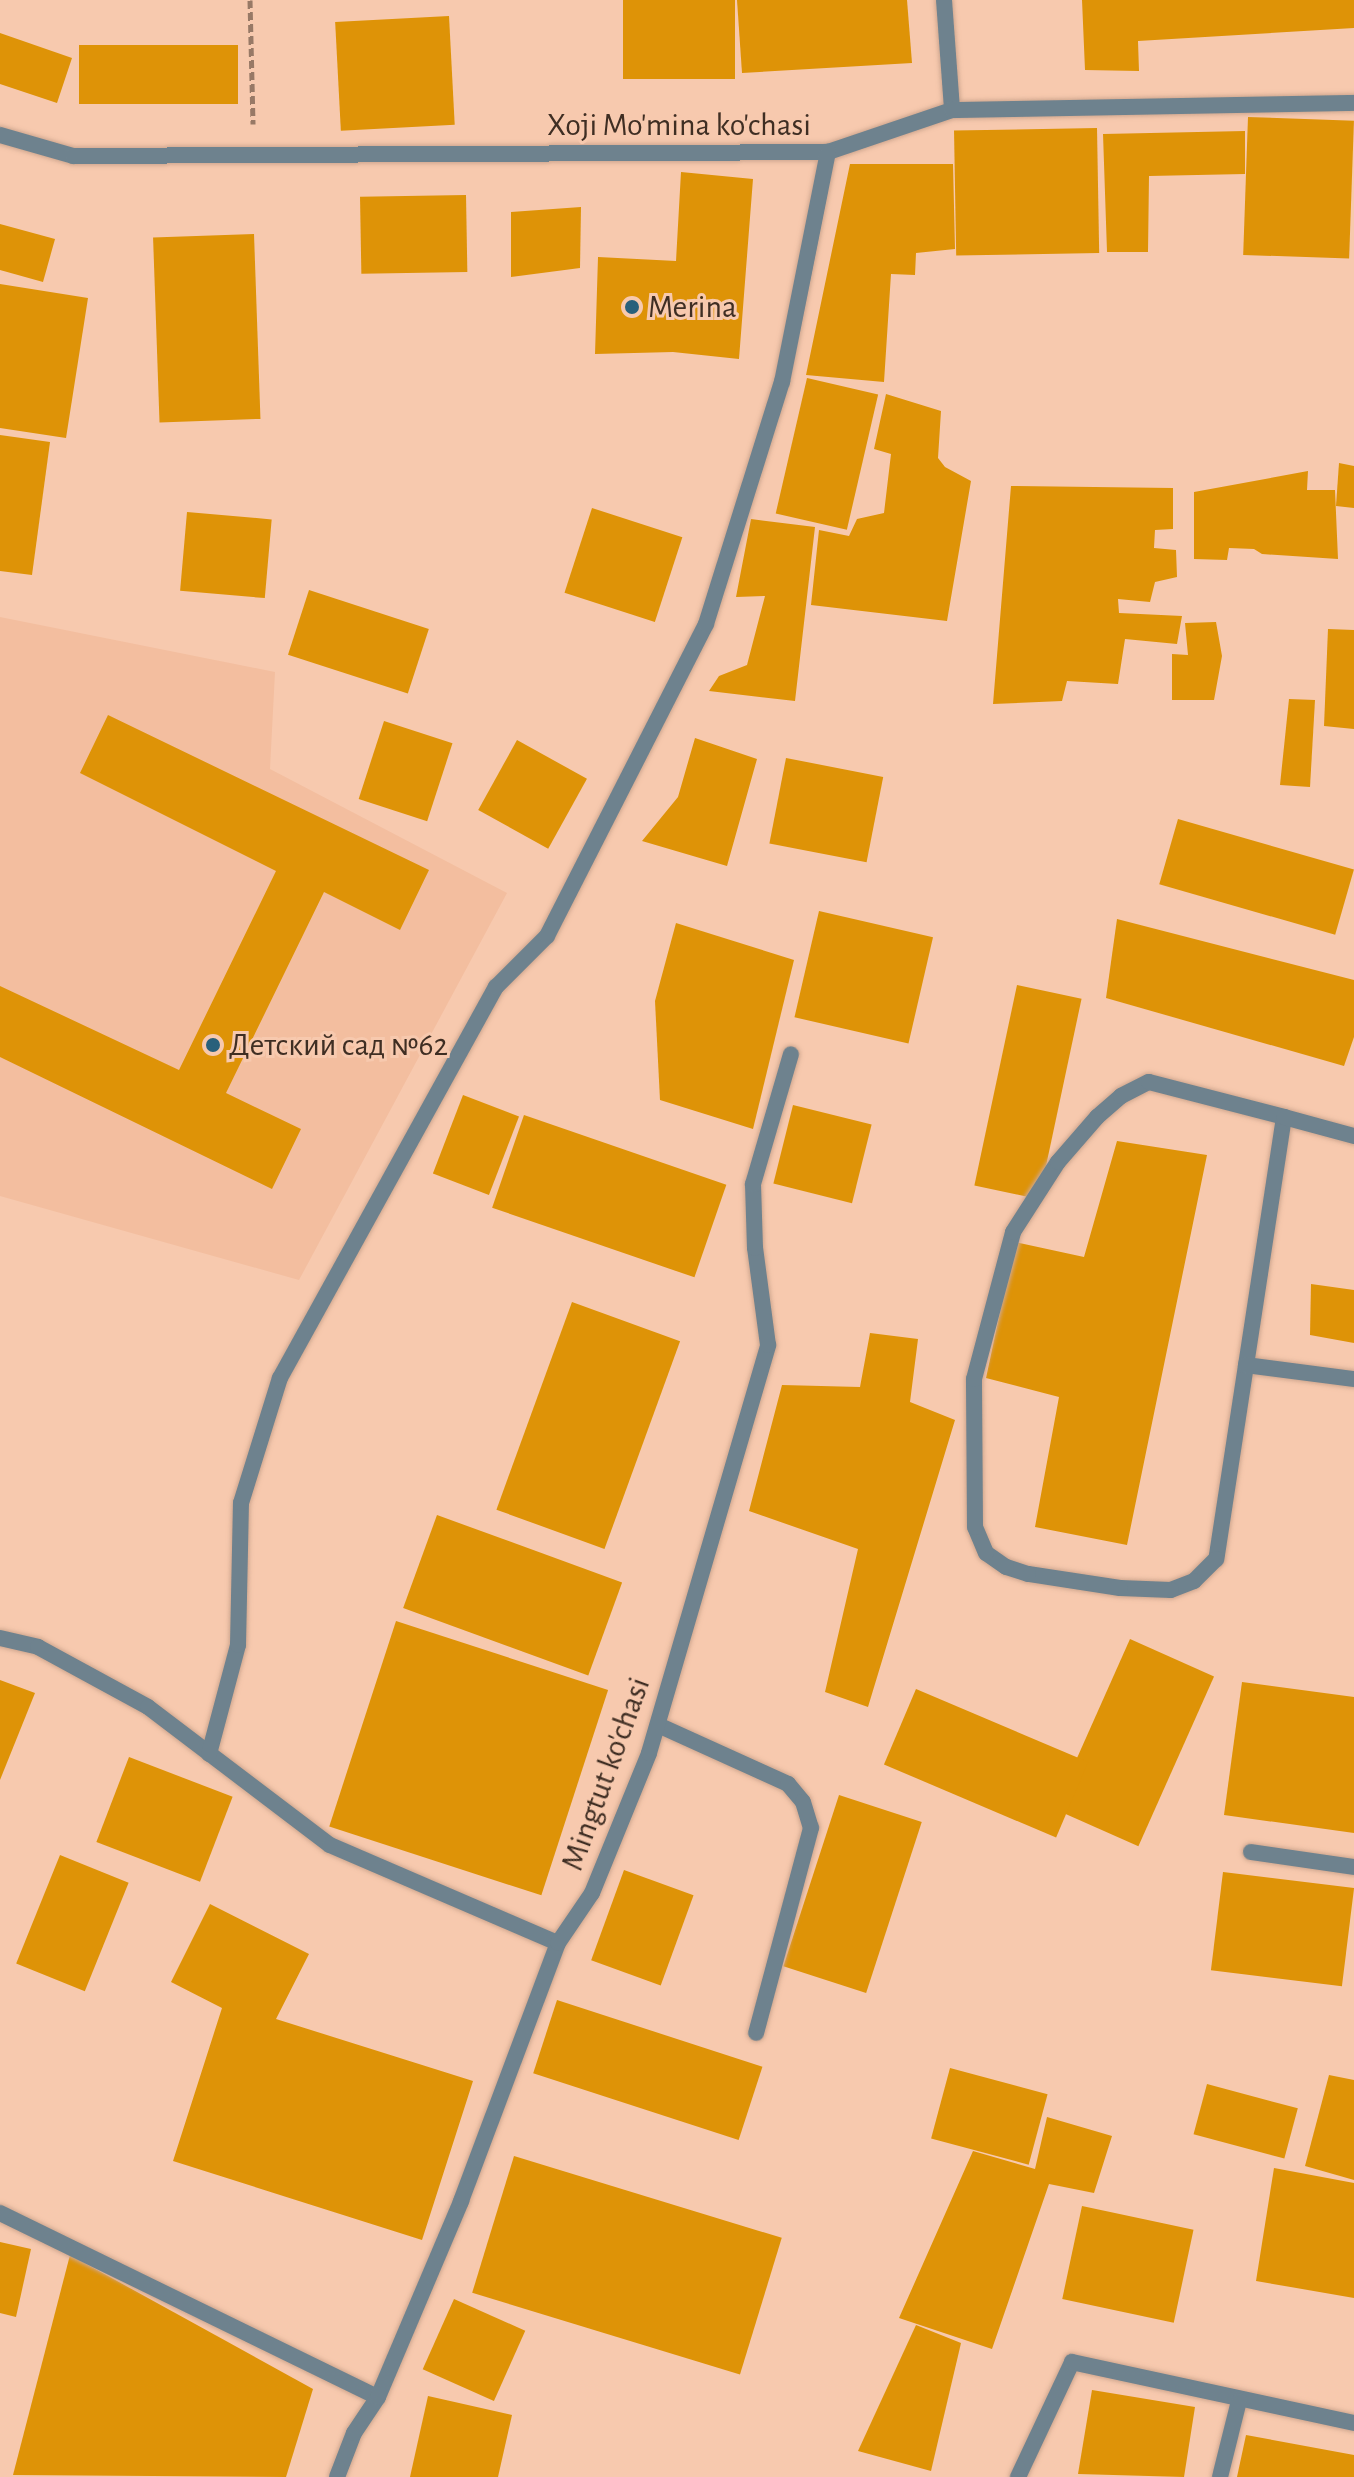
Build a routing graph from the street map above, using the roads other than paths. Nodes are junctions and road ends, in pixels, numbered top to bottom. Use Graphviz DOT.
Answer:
graph roads {
  1 [pos="944,0"];
  2 [pos="1354,103"];
  3 [pos="952,110"];
  4 [pos="0,135"];
  5 [pos="828,152"];
  6 [pos="791,1054"];
  7 [pos="1284,1117"];
  8 [pos="1354,1136"];
  9 [pos="1246,1365"];
  10 [pos="1354,1379"];
  11 [pos="0,1638"];
  12 [pos="658,1725"];
  13 [pos="209,1754"];
  14 [pos="1251,1852"];
  15 [pos="1354,1867"];
  16 [pos="558,1943"];
  17 [pos="756,2033"];
  18 [pos="0,2213"];
  19 [pos="378,2397"];
  20 [pos="1239,2401"];
  21 [pos="1354,2423"];
  22 [pos="337,2477"];
  23 [pos="1018,2477"];
  24 [pos="1220,2477"];
  1 -- 3 [label="street"];
  2 -- 3 [label="street, Xoji Mo'mina ko'chasi"];
  3 -- 5 [label="street, Xoji Mo'mina ko'chasi"];
  4 -- 5 [label="street, Xoji Mo'mina ko'chasi"];
  5 -- 13 [label="street"];
  6 -- 12 [label="street, Mingtut ko'chasi"];
  7 -- 8 [label="street"];
  7 -- 9 [label="street"];
  7 -- 9 [label="street"];
  9 -- 10 [label="street"];
  11 -- 13 [label="street"];
  12 -- 16 [label="street, Mingtut ko'chasi"];
  12 -- 17 [label="street"];
  13 -- 16 [label="street"];
  14 -- 15 [label="street"];
  16 -- 19 [label="street, Mingtut ko'chasi"];
  18 -- 19 [label="street"];
  19 -- 22 [label="street, Mingtut ko'chasi"];
  20 -- 21 [label="street"];
  20 -- 23 [label="street"];
  20 -- 24 [label="street"];
}
